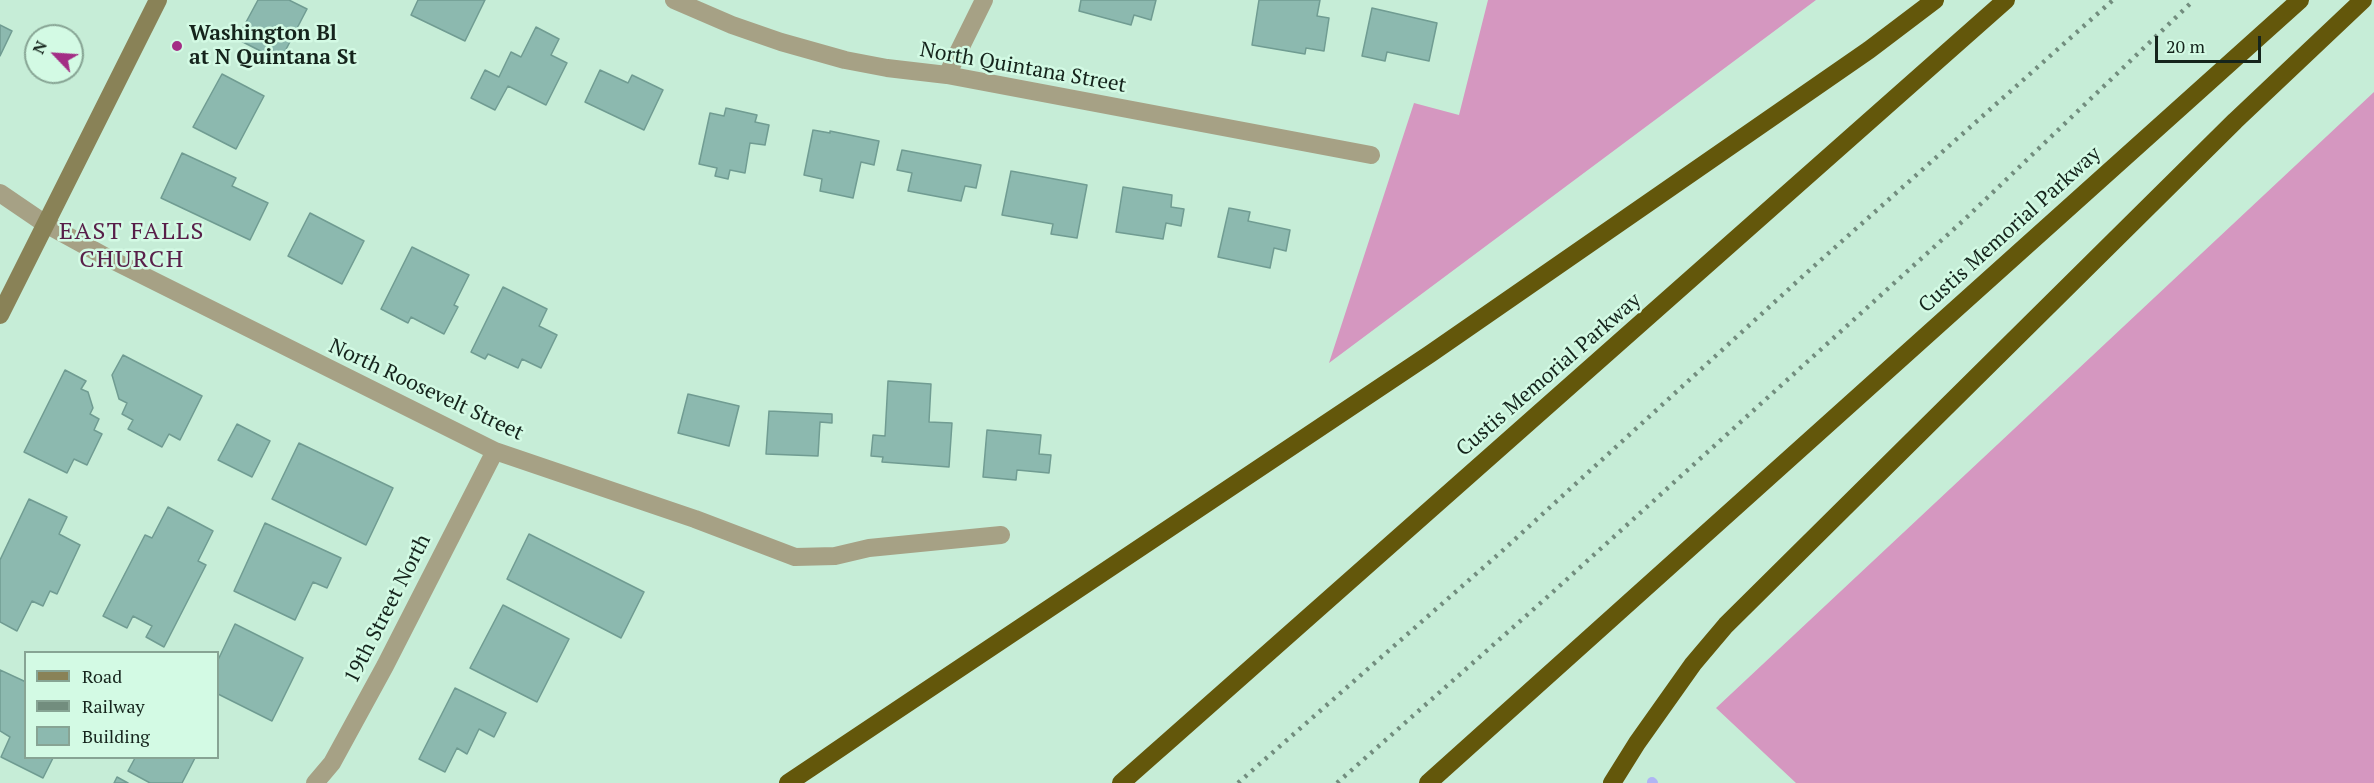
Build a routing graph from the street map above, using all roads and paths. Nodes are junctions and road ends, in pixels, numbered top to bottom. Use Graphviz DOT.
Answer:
graph roads {
  1 [pos="158,0"];
  2 [pos="674,0"];
  3 [pos="984,0"];
  4 [pos="1935,0"];
  5 [pos="2006,0"];
  6 [pos="2300,0"];
  7 [pos="2363,0"];
  8 [pos="948,75"];
  9 [pos="1371,155"];
  10 [pos="0,193"];
  11 [pos="44,224"];
  12 [pos="0,315"];
  13 [pos="495,451"];
  14 [pos="1001,535"];
  15 [pos="315,783"];
  16 [pos="788,783"];
  17 [pos="1121,783"];
  18 [pos="1428,783"];
  19 [pos="1612,783"];
  1 -- 11 [label="main road"];
  2 -- 8 [label="street, North Quintana Street"];
  3 -- 8 [label="street"];
  4 -- 16 [label="highway"];
  5 -- 17 [label="highway, Custis Memorial Parkway"];
  6 -- 18 [label="highway, Custis Memorial Parkway"];
  7 -- 19 [label="highway"];
  8 -- 9 [label="street, North Quintana Street"];
  10 -- 11 [label="street, North Roosevelt Street"];
  11 -- 12 [label="main road"];
  11 -- 13 [label="street, North Roosevelt Street"];
  13 -- 14 [label="street, North Roosevelt Street"];
  13 -- 15 [label="street, 19th Street North"];
}
